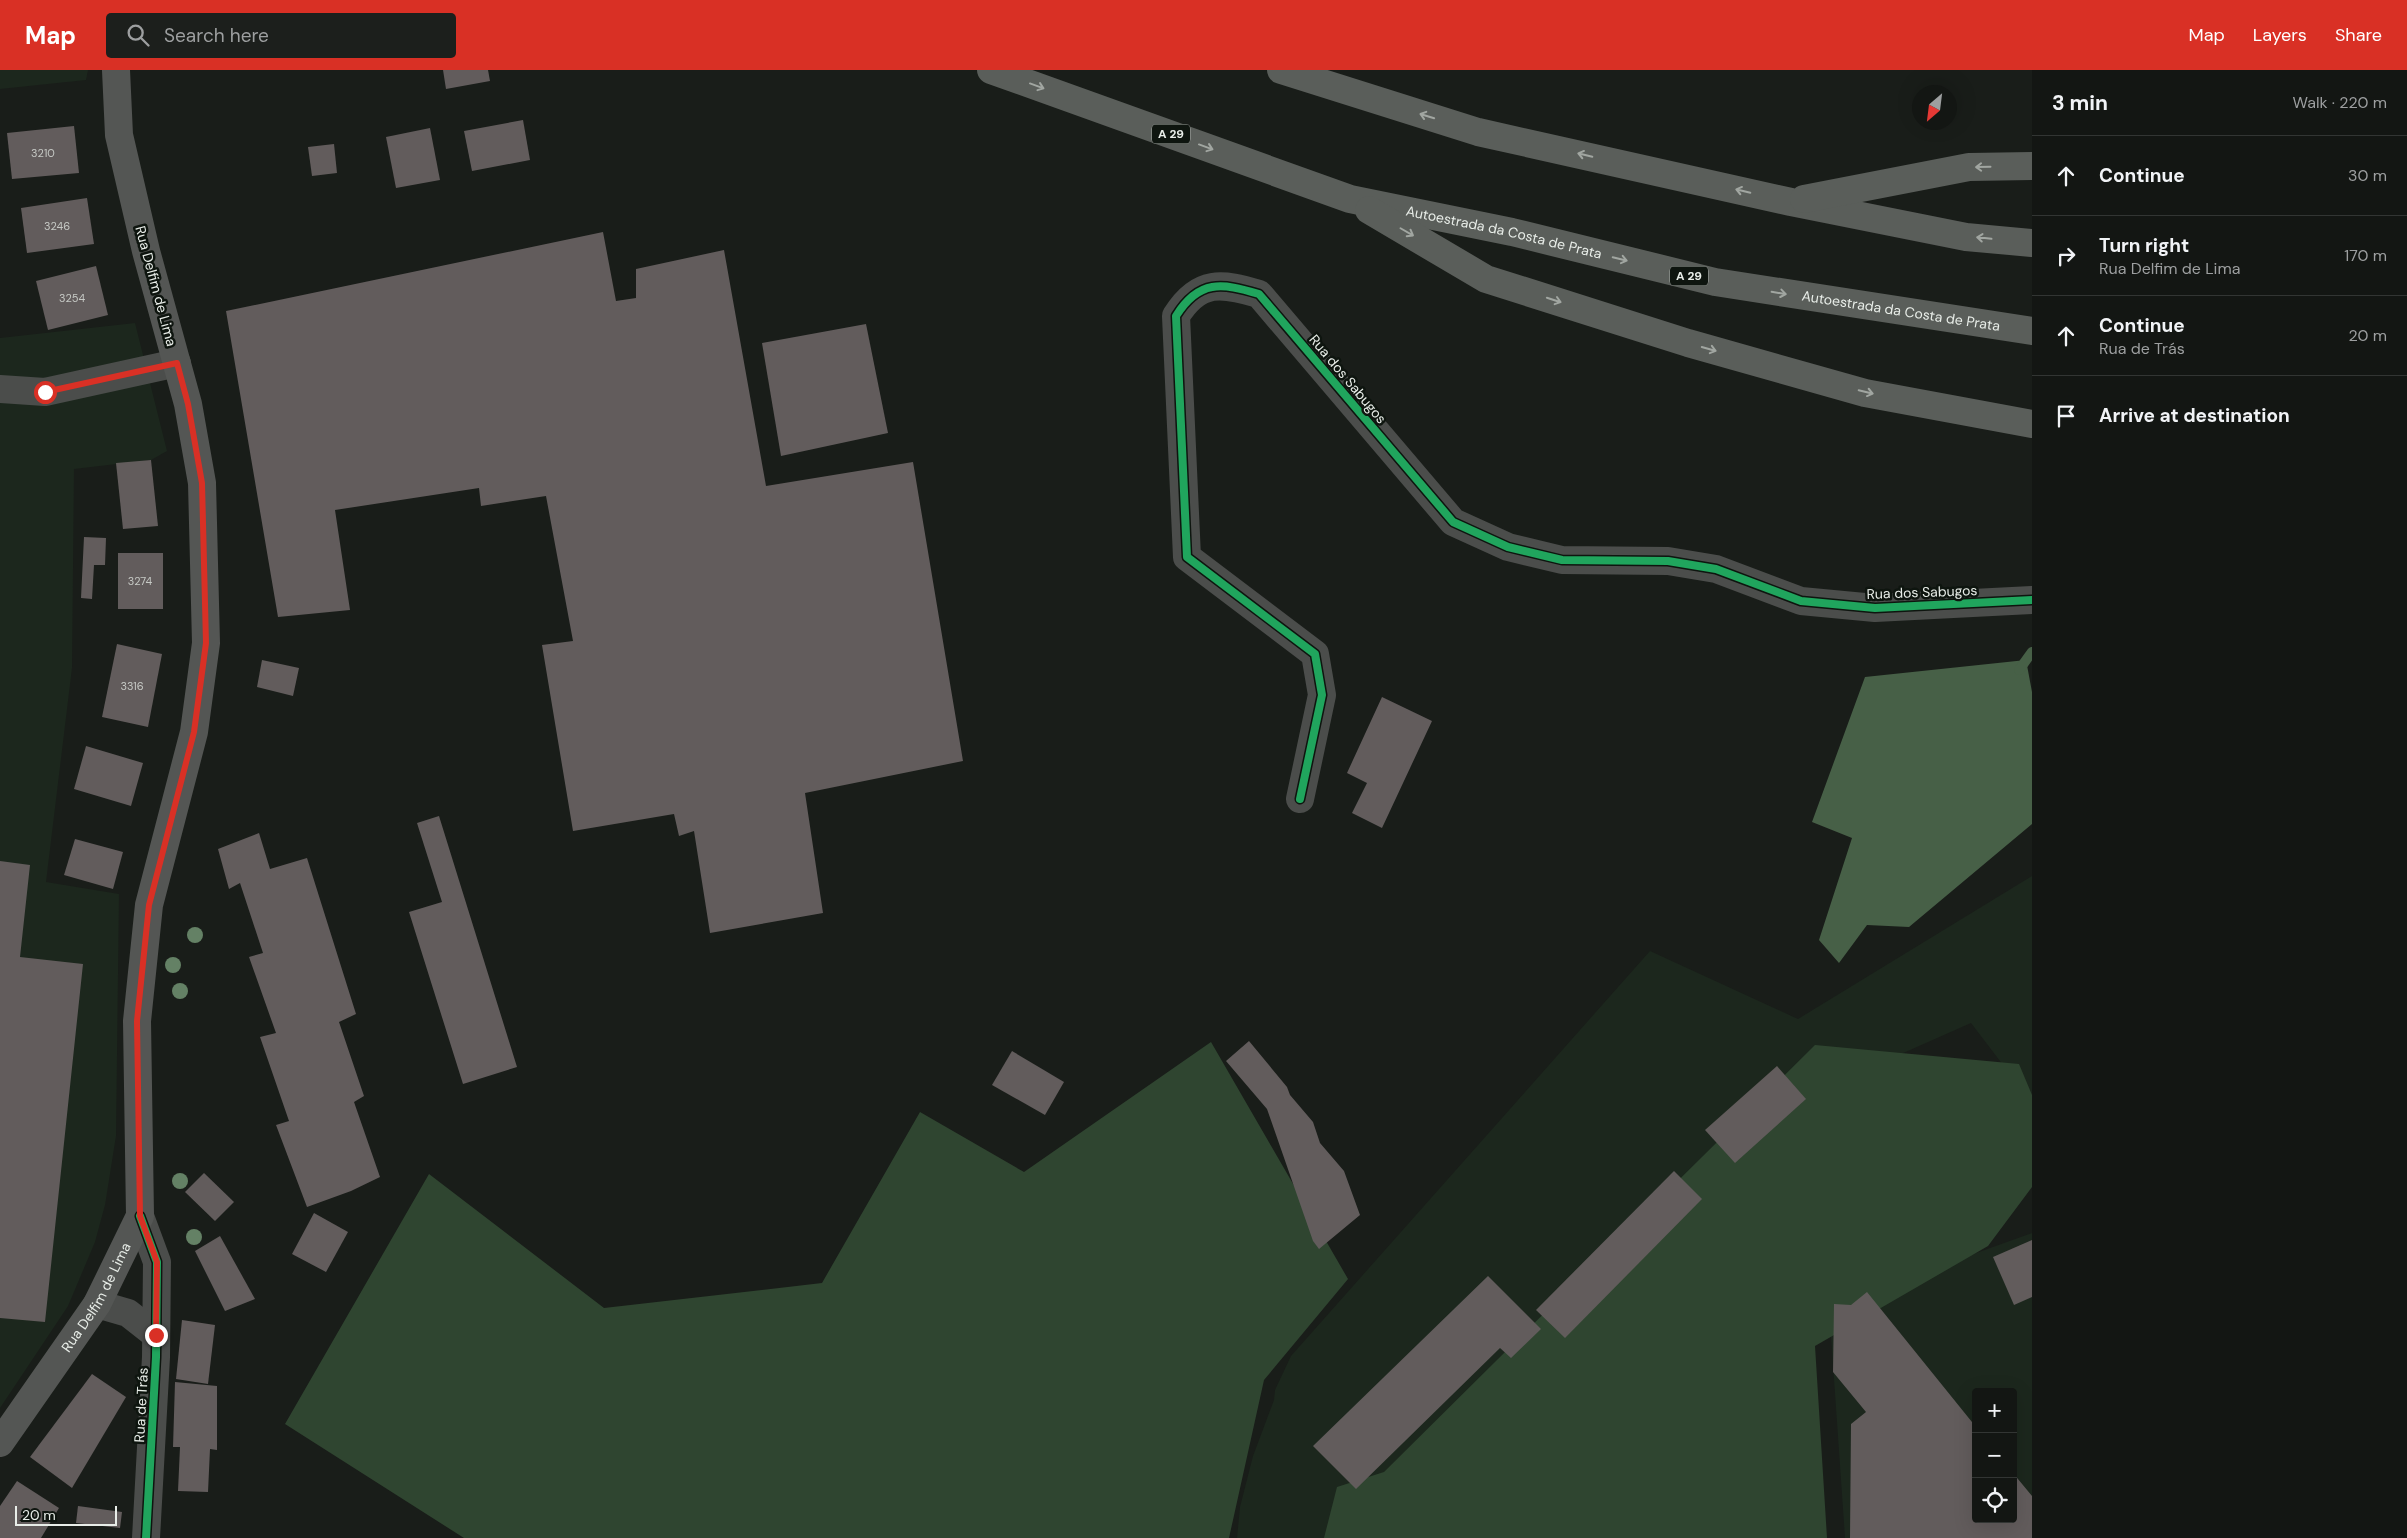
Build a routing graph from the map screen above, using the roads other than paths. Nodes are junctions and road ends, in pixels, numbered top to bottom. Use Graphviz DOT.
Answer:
graph roads {
  1 [pos="116,70"];
  2 [pos="991,70"];
  3 [pos="1280,70"];
  4 [pos="2032,166"];
  5 [pos="1350,199"];
  6 [pos="1791,202"];
  7 [pos="2032,243"];
  8 [pos="2032,331"];
  9 [pos="177,363"];
  10 [pos="0,389"];
  11 [pos="2032,424"];
  12 [pos="2032,600"];
  13 [pos="1300,799"];
  14 [pos="140,1216"];
  15 [pos="97,1304"];
  16 [pos="156,1335"];
  17 [pos="4,1429"];
  18 [pos="146,1538"];
  1 -- 9 [label="main road, Rua Delfim de Lima"];
  2 -- 5 [label="highway, Autoestrada da Costa de Prata / A 29, one-way"];
  6 -- 3 [label="highway, one-way"];
  4 -- 6 [label="highway, one-way"];
  5 -- 8 [label="highway, Autoestrada da Costa de Prata / A 29, one-way"];
  5 -- 11 [label="highway, one-way"];
  7 -- 6 [label="highway, one-way"];
  9 -- 10 [label="street"];
  9 -- 14 [label="main road, Rua Delfim de Lima"];
  12 -- 13 [label="street, Rua dos Sabugos"];
  14 -- 15 [label="main road, Rua Delfim de Lima"];
  14 -- 16 [label="street, Rua de Trás"];
  15 -- 16 [label="street"];
  15 -- 17 [label="main road, Rua Delfim de Lima"];
  16 -- 18 [label="street, Rua de Trás"];
}
